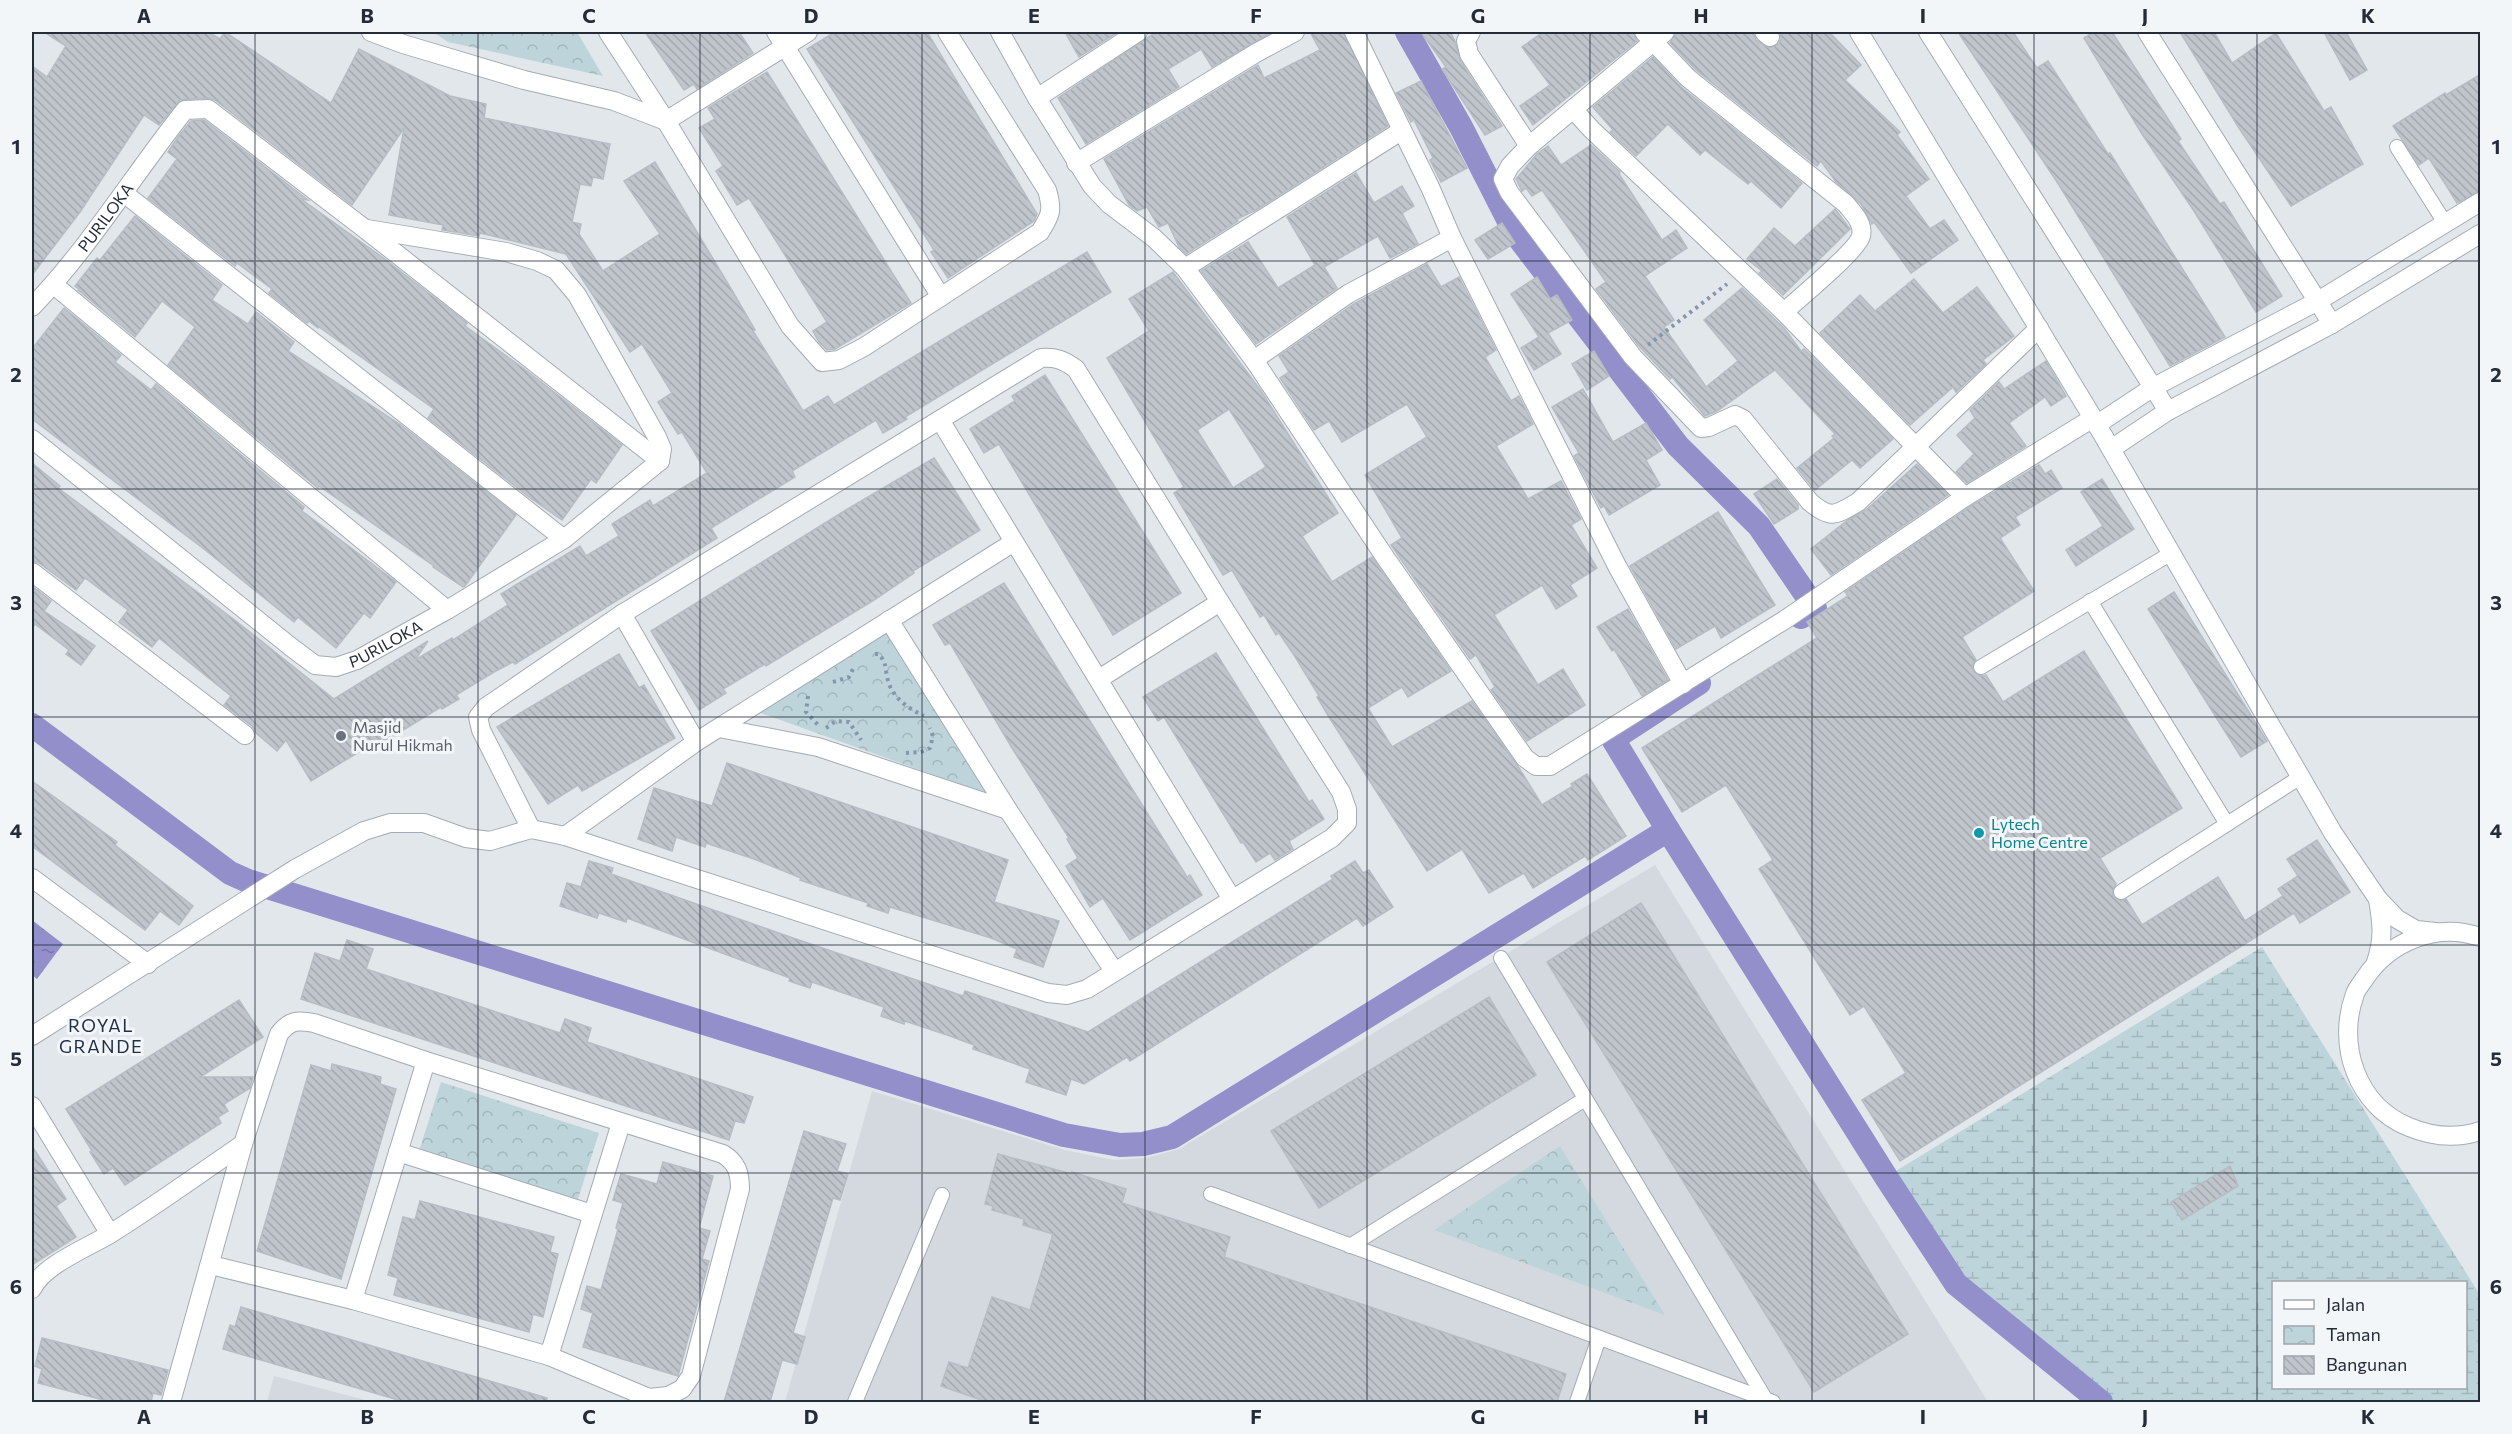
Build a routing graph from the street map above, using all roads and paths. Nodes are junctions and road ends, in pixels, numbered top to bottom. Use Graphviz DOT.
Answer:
graph roads {
  1 [pos="370,32"];
  2 [pos="608,32"];
  3 [pos="808,32"];
  4 [pos="947,32"];
  5 [pos="1000,32"];
  6 [pos="1138,32"];
  7 [pos="1295,32"];
  8 [pos="1354,32"];
  9 [pos="1471,32"];
  10 [pos="1859,32"];
  11 [pos="1928,32"];
  12 [pos="2147,32"];
  13 [pos="1654,35"];
  14 [pos="781,39"];
  15 [pos="1036,98"];
  16 [pos="1573,109"];
  17 [pos="666,121"];
  18 [pos="1401,131"];
  19 [pos="1529,146"];
  20 [pos="2397,147"];
  21 [pos="1076,162"];
  22 [pos="125,194"];
  23 [pos="2481,202"];
  24 [pos="2445,223"];
  25 [pos="365,229"];
  26 [pos="2481,234"];
  27 [pos="1452,238"];
  28 [pos="1185,268"];
  29 [pos="1741,273"];
  30 [pos="54,285"];
  31 [pos="941,297"];
  32 [pos="2318,302"];
  33 [pos="32,307"];
  34 [pos="1784,312"];
  35 [pos="2332,324"];
  36 [pos="2039,328"];
  37 [pos="1633,357"];
  38 [pos="1254,360"];
  39 [pos="2152,388"];
  40 [pos="2168,411"];
  41 [pos="940,420"];
  42 [pos="2094,422"];
  43 [pos="32,439"];
  44 [pos="1917,446"];
  45 [pos="2111,449"];
  46 [pos="660,460"];
  47 [pos="1965,497"];
  48 [pos="564,539"];
  49 [pos="1014,542"];
  50 [pos="2170,554"];
  51 [pos="32,572"];
  52 [pos="2090,601"];
  53 [pos="1220,602"];
  54 [pos="447,610"];
  55 [pos="622,614"];
  56 [pos="889,620"];
  57 [pos="866,653"];
  58 [pos="856,662"];
  59 [pos="1981,667"];
  60 [pos="1099,679"];
  61 [pos="824,684"];
  62 [pos="1683,684"];
  63 [pos="811,692"];
  64 [pos="719,728"];
  65 [pos="245,735"];
  66 [pos="696,742"];
  67 [pos="864,746"];
  68 [pos="899,754"];
  69 [pos="2302,776"];
  70 [pos="1008,810"];
  71 [pos="2227,824"];
  72 [pos="531,829"];
  73 [pos="566,836"];
  74 [pos="32,878"];
  75 [pos="2121,892"];
  76 [pos="1232,899"];
  77 [pos="2378,899"];
  78 [pos="2436,932"];
  79 [pos="2481,937"];
  80 [pos="1501,958"];
  81 [pos="2376,962"];
  82 [pos="148,964"];
  83 [pos="1114,971"];
  84 [pos="32,1036"];
  85 [pos="426,1061"];
  86 [pos="1586,1099"];
  87 [pos="32,1106"];
  88 [pos="621,1123"];
  89 [pos="2481,1131"];
  90 [pos="243,1144"];
  91 [pos="398,1152"];
  92 [pos="1211,1194"];
  93 [pos="942,1195"];
  94 [pos="592,1214"];
  95 [pos="110,1234"];
  96 [pos="1350,1246"];
  97 [pos="211,1265"];
  98 [pos="32,1289"];
  99 [pos="353,1300"];
  100 [pos="1599,1338"];
  101 [pos="549,1356"];
  102 [pos="171,1402"];
  103 [pos="855,1402"];
  104 [pos="1577,1402"];
  105 [pos="1769,1402"];
  1 -- 17 [label="street"];
  2 -- 17 [label="street"];
  3 -- 14 [label="street"];
  4 -- 31 [label="street"];
  5 -- 15 [label="street"];
  6 -- 15 [label="street"];
  7 -- 21 [label="street"];
  8 -- 18 [label="street"];
  9 -- 19 [label="street"];
  10 -- 36 [label="street"];
  11 -- 39 [label="street"];
  12 -- 32 [label="street"];
  13 -- 16 [label="street"];
  13 -- 34 [label="street"];
  14 -- 17 [label="street"];
  14 -- 31 [label="street"];
  15 -- 21 [label="street"];
  16 -- 19 [label="street"];
  16 -- 29 [label="street"];
  17 -- 31 [label="street"];
  18 -- 27 [label="street"];
  18 -- 28 [label="street"];
  19 -- 37 [label="street"];
  20 -- 24 [label="lane"];
  21 -- 28 [label="street"];
  22 -- 25 [label="street, PURILOKA"];
  22 -- 30 [label="street, PURILOKA"];
  22 -- 48 [label="street"];
  23 -- 24 [label="street"];
  24 -- 32 [label="street"];
  25 -- 46 [label="street"];
  25 -- 46 [label="street"];
  26 -- 35 [label="street"];
  27 -- 38 [label="street"];
  27 -- 62 [label="street"];
  28 -- 38 [label="street"];
  29 -- 34 [label="street"];
  29 -- 37 [label="path"];
  30 -- 33 [label="street, PURILOKA"];
  30 -- 54 [label="street"];
  32 -- 35 [label="street"];
  32 -- 39 [label="street"];
  34 -- 44 [label="street"];
  35 -- 40 [label="street"];
  36 -- 42 [label="street"];
  36 -- 44 [label="street"];
  37 -- 44 [label="street"];
  38 -- 62 [label="street"];
  39 -- 40 [label="street"];
  39 -- 42 [label="street"];
  40 -- 45 [label="street"];
  41 -- 49 [label="street"];
  41 -- 53 [label="street"];
  41 -- 55 [label="street"];
  42 -- 45 [label="street"];
  42 -- 47 [label="street"];
  43 -- 54 [label="street, PURILOKA"];
  44 -- 47 [label="street"];
  45 -- 50 [label="street"];
  46 -- 48 [label="street, PURILOKA"];
  47 -- 62 [label="street"];
  48 -- 54 [label="street, PURILOKA"];
  49 -- 56 [label="street"];
  49 -- 60 [label="street"];
  50 -- 52 [label="lane"];
  50 -- 69 [label="street"];
  51 -- 65 [label="street"];
  52 -- 59 [label="lane"];
  52 -- 71 [label="lane"];
  53 -- 60 [label="street"];
  53 -- 76 [label="street"];
  55 -- 66 [label="street"];
  55 -- 72 [label="street"];
  56 -- 64 [label="street"];
  56 -- 70 [label="street"];
  57 -- 68 [label="path"];
  58 -- 61 [label="path"];
  60 -- 76 [label="street"];
  63 -- 67 [label="path"];
  64 -- 66 [label="street"];
  64 -- 70 [label="street"];
  66 -- 73 [label="street"];
  69 -- 71 [label="lane"];
  69 -- 77 [label="street"];
  70 -- 83 [label="street"];
  71 -- 75 [label="lane"];
  72 -- 73 [label="street"];
  72 -- 82 [label="street"];
  73 -- 83 [label="street"];
  74 -- 82 [label="street"];
  76 -- 83 [label="street"];
  77 -- 78 [label="street"];
  77 -- 81 [label="street"];
  78 -- 79 [label="street"];
  78 -- 81 [label="street"];
  80 -- 86 [label="lane"];
  81 -- 89 [label="street"];
  82 -- 84 [label="street"];
  85 -- 88 [label="street"];
  85 -- 90 [label="street"];
  85 -- 91 [label="street"];
  86 -- 96 [label="lane"];
  86 -- 105 [label="lane"];
  87 -- 95 [label="street"];
  88 -- 94 [label="street"];
  88 -- 101 [label="street"];
  90 -- 95 [label="street"];
  90 -- 97 [label="street"];
  91 -- 94 [label="street"];
  91 -- 99 [label="street"];
  92 -- 96 [label="lane"];
  93 -- 103 [label="lane"];
  94 -- 101 [label="street"];
  95 -- 98 [label="street"];
  96 -- 100 [label="lane"];
  97 -- 99 [label="street"];
  97 -- 102 [label="street"];
  99 -- 101 [label="street"];
  100 -- 104 [label="lane"];
  100 -- 105 [label="lane"];
}
